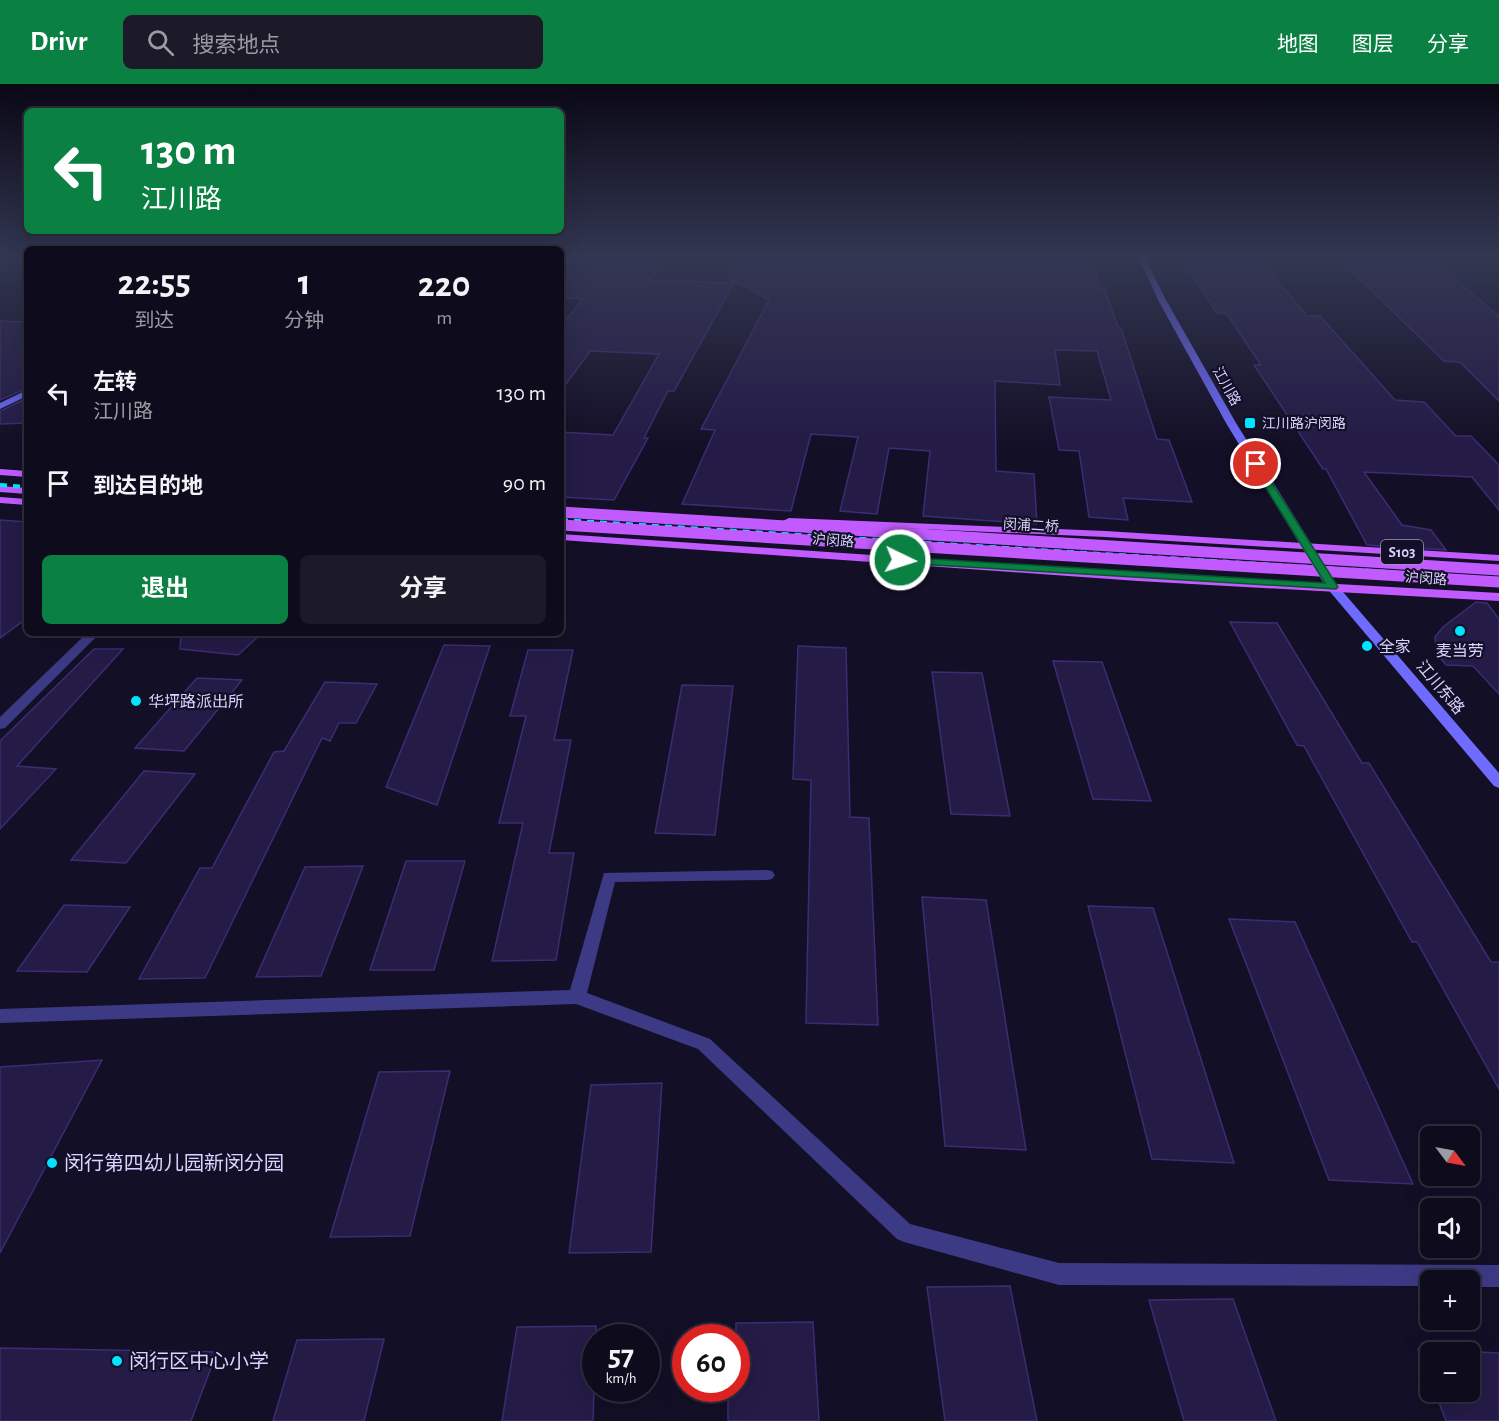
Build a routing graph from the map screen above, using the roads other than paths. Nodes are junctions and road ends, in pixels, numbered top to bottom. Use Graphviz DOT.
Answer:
graph roads {
  1 [pos="1175,318"];
  2 [pos="24,394"];
  3 [pos="0,406"];
  4 [pos="0,474"];
  5 [pos="24,476"];
  6 [pos="0,489"];
  7 [pos="24,491"];
  8 [pos="0,500"];
  9 [pos="24,502"];
  10 [pos="564,510"];
  11 [pos="564,510"];
  12 [pos="564,525"];
  13 [pos="564,537"];
  14 [pos="1305,545"];
  15 [pos="1499,558"];
  16 [pos="1499,570"];
  17 [pos="1499,582"];
  18 [pos="1332,587"];
  19 [pos="1499,597"];
  20 [pos="91,636"];
  21 [pos="0,725"];
  22 [pos="1499,783"];
  23 [pos="767,875"];
  24 [pos="577,997"];
  25 [pos="0,1016"];
  26 [pos="1499,1276"];
  1 -- 14 [label="main road, 江川路"];
  2 -- 3 [label="main road"];
  4 -- 5 [label="main road"];
  6 -- 7 [label="main road"];
  8 -- 9 [label="main road"];
  10 -- 14 [label="main road, 沪闵路 / S103"];
  11 -- 16 [label="main road, 闵浦二桥, bridge"];
  12 -- 17 [label="main road, 闵浦二桥, bridge"];
  13 -- 18 [label="main road, 沪闵路"];
  14 -- 15 [label="main road, 沪闵路 / S103"];
  14 -- 18 [label="main road, 江川路"];
  18 -- 19 [label="main road, 沪闵路"];
  18 -- 22 [label="main road, 江川东路"];
  20 -- 21 [label="street"];
  23 -- 24 [label="lane"];
  24 -- 25 [label="lane"];
  24 -- 26 [label="lane"];
}
